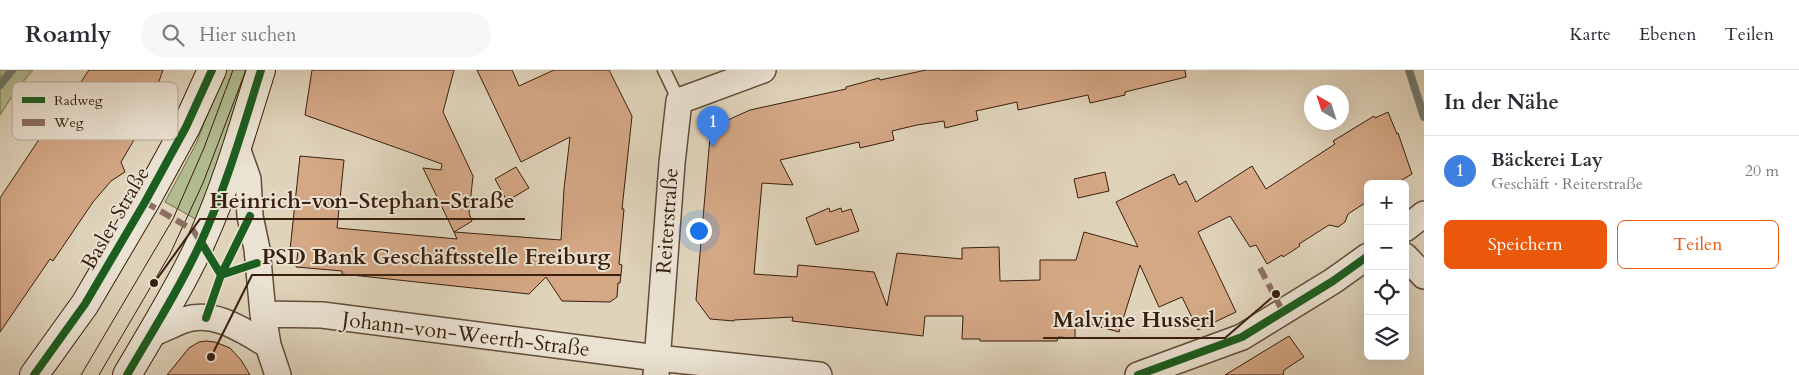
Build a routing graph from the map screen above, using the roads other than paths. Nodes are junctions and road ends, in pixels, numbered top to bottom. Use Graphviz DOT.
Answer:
graph roads {
  1 [pos="212,70"];
  2 [pos="260,70"];
  3 [pos="664,70"];
  4 [pos="763,70"];
  5 [pos="679,101"];
  6 [pos="237,148"];
  7 [pos="1424,214"];
  8 [pos="1409,226"];
  9 [pos="1364,259"];
  10 [pos="1409,260"];
  11 [pos="1424,276"];
  12 [pos="263,314"];
  13 [pos="151,334"];
  14 [pos="268,344"];
  15 [pos="656,367"];
  16 [pos="1146,374"];
  17 [pos="34,375"];
  18 [pos="127,375"];
  19 [pos="278,375"];
  20 [pos="819,375"];
  1 -- 17 [label="main road, Basler Straße"];
  2 -- 6 [label="main road"];
  3 -- 5 [label="lane"];
  4 -- 5 [label="street"];
  5 -- 15 [label="street, Reiterstraße"];
  6 -- 12 [label="street"];
  6 -- 13 [label="main road"];
  7 -- 8 [label="street"];
  9 -- 16 [label="street"];
  10 -- 11 [label="street"];
  12 -- 14 [label="street"];
  12 -- 15 [label="street, Johann-von-Weerth-Straße"];
  13 -- 14 [label="street"];
  13 -- 18 [label="main road"];
  14 -- 19 [label="street"];
  15 -- 20 [label="street, Johann-von-Weerth-Straße"];
}
